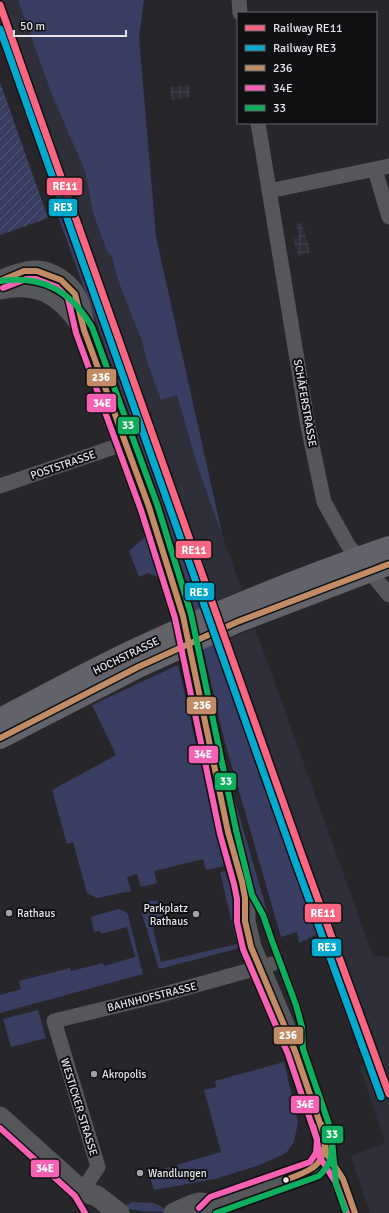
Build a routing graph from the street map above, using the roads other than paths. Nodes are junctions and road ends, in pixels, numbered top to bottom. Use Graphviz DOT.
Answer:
graph roads {
  1 [pos="239,0"];
  2 [pos="240,12"];
  3 [pos="258,124"];
  4 [pos="382,168"];
  5 [pos="269,191"];
  6 [pos="389,217"];
  7 [pos="0,281"];
  8 [pos="0,289"];
  9 [pos="84,330"];
  10 [pos="126,443"];
  11 [pos="0,486"];
  12 [pos="389,547"];
  13 [pos="389,564"];
  14 [pos="389,595"];
  15 [pos="183,616"];
  16 [pos="192,655"];
  17 [pos="0,719"];
  18 [pos="0,738"];
  19 [pos="265,966"];
  20 [pos="60,1042"];
  21 [pos="0,1117"];
  22 [pos="82,1191"];
  23 [pos="209,1208"];
  24 [pos="96,1213"];
  25 [pos="119,1213"];
  26 [pos="174,1213"];
  1 -- 2 [label="street"];
  3 -- 5 [label="street, SCHÄFERSTRASSE"];
  4 -- 5 [label="street"];
  4 -- 6 [label="street"];
  5 -- 14 [label="street, SCHÄFERSTRASSE"];
  7 -- 9 [label="street"];
  8 -- 9 [label="street"];
  9 -- 10 [label="street"];
  10 -- 11 [label="street, POSTSTRASSE"];
  10 -- 15 [label="street"];
  12 -- 17 [label="main road, HOCHSTRASSE"];
  13 -- 18 [label="main road, HOCHSTRASSE"];
  16 -- 19 [label="street"];
  19 -- 20 [label="street, BAHNHOFSTRASSE"];
  19 -- 23 [label="street"];
  20 -- 22 [label="street, WESTICKER STRASSE"];
  21 -- 22 [label="street"];
  22 -- 24 [label="street"];
  22 -- 25 [label="street"];
  23 -- 26 [label="street"];
}
